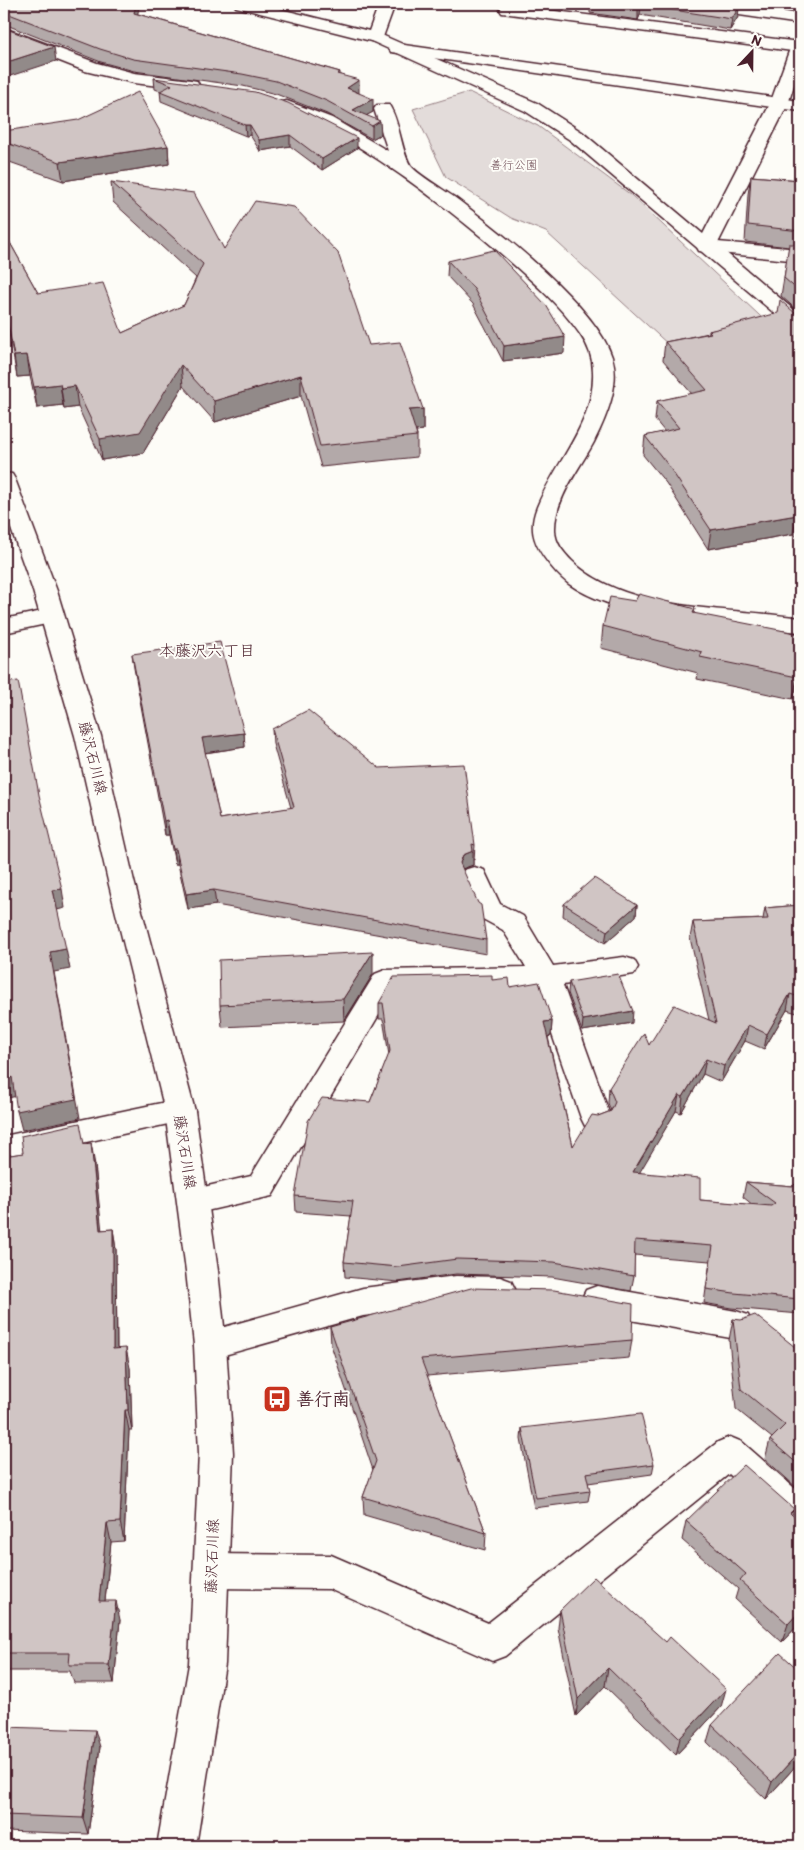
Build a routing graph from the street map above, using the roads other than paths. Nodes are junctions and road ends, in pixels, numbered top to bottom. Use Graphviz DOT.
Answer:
graph roads {
  1 [pos="242,4"];
  2 [pos="387,4"];
  3 [pos="698,4"];
  4 [pos="508,10"];
  5 [pos="800,18"];
  6 [pos="4,32"];
  7 [pos="375,37"];
  8 [pos="799,45"];
  9 [pos="397,48"];
  10 [pos="211,88"];
  11 [pos="267,99"];
  12 [pos="779,104"];
  13 [pos="800,106"];
  14 [pos="383,109"];
  15 [pos="404,171"];
  16 [pos="706,247"];
  17 [pos="800,255"];
  18 [pos="800,325"];
  19 [pos="4,479"];
  20 [pos="52,616"];
  21 [pos="800,625"];
  22 [pos="4,626"];
  23 [pos="474,877"];
  24 [pos="624,967"];
  25 [pos="546,977"];
  26 [pos="180,1111"];
  27 [pos="596,1118"];
  28 [pos="4,1148"];
  29 [pos="193,1201"];
  30 [pos="532,1292"];
  31 [pos="571,1296"];
  32 [pos="736,1325"];
  33 [pos="210,1345"];
  34 [pos="800,1515"];
  35 [pos="211,1571"];
  36 [pos="177,1846"];
  1 -- 7 [label="street"];
  2 -- 7 [label="street"];
  3 -- 5 [label="street"];
  4 -- 8 [label="street"];
  6 -- 10 [label="street"];
  7 -- 9 [label="street"];
  8 -- 12 [label="street"];
  9 -- 12 [label="street"];
  9 -- 16 [label="street"];
  11 -- 15 [label="street"];
  12 -- 13 [label="street"];
  12 -- 16 [label="street"];
  14 -- 15 [label="street"];
  15 -- 21 [label="street"];
  16 -- 17 [label="street"];
  16 -- 18 [label="street"];
  19 -- 20 [label="street, 藤沢石川線"];
  20 -- 22 [label="street"];
  20 -- 26 [label="street, 藤沢石川線"];
  23 -- 25 [label="street"];
  24 -- 25 [label="street"];
  25 -- 27 [label="street"];
  25 -- 29 [label="street"];
  26 -- 28 [label="street"];
  26 -- 29 [label="street, 藤沢石川線"];
  29 -- 33 [label="street, 藤沢石川線"];
  30 -- 33 [label="street"];
  31 -- 32 [label="street"];
  33 -- 35 [label="street, 藤沢石川線"];
  34 -- 35 [label="street"];
  35 -- 36 [label="street, 藤沢石川線"];
}
